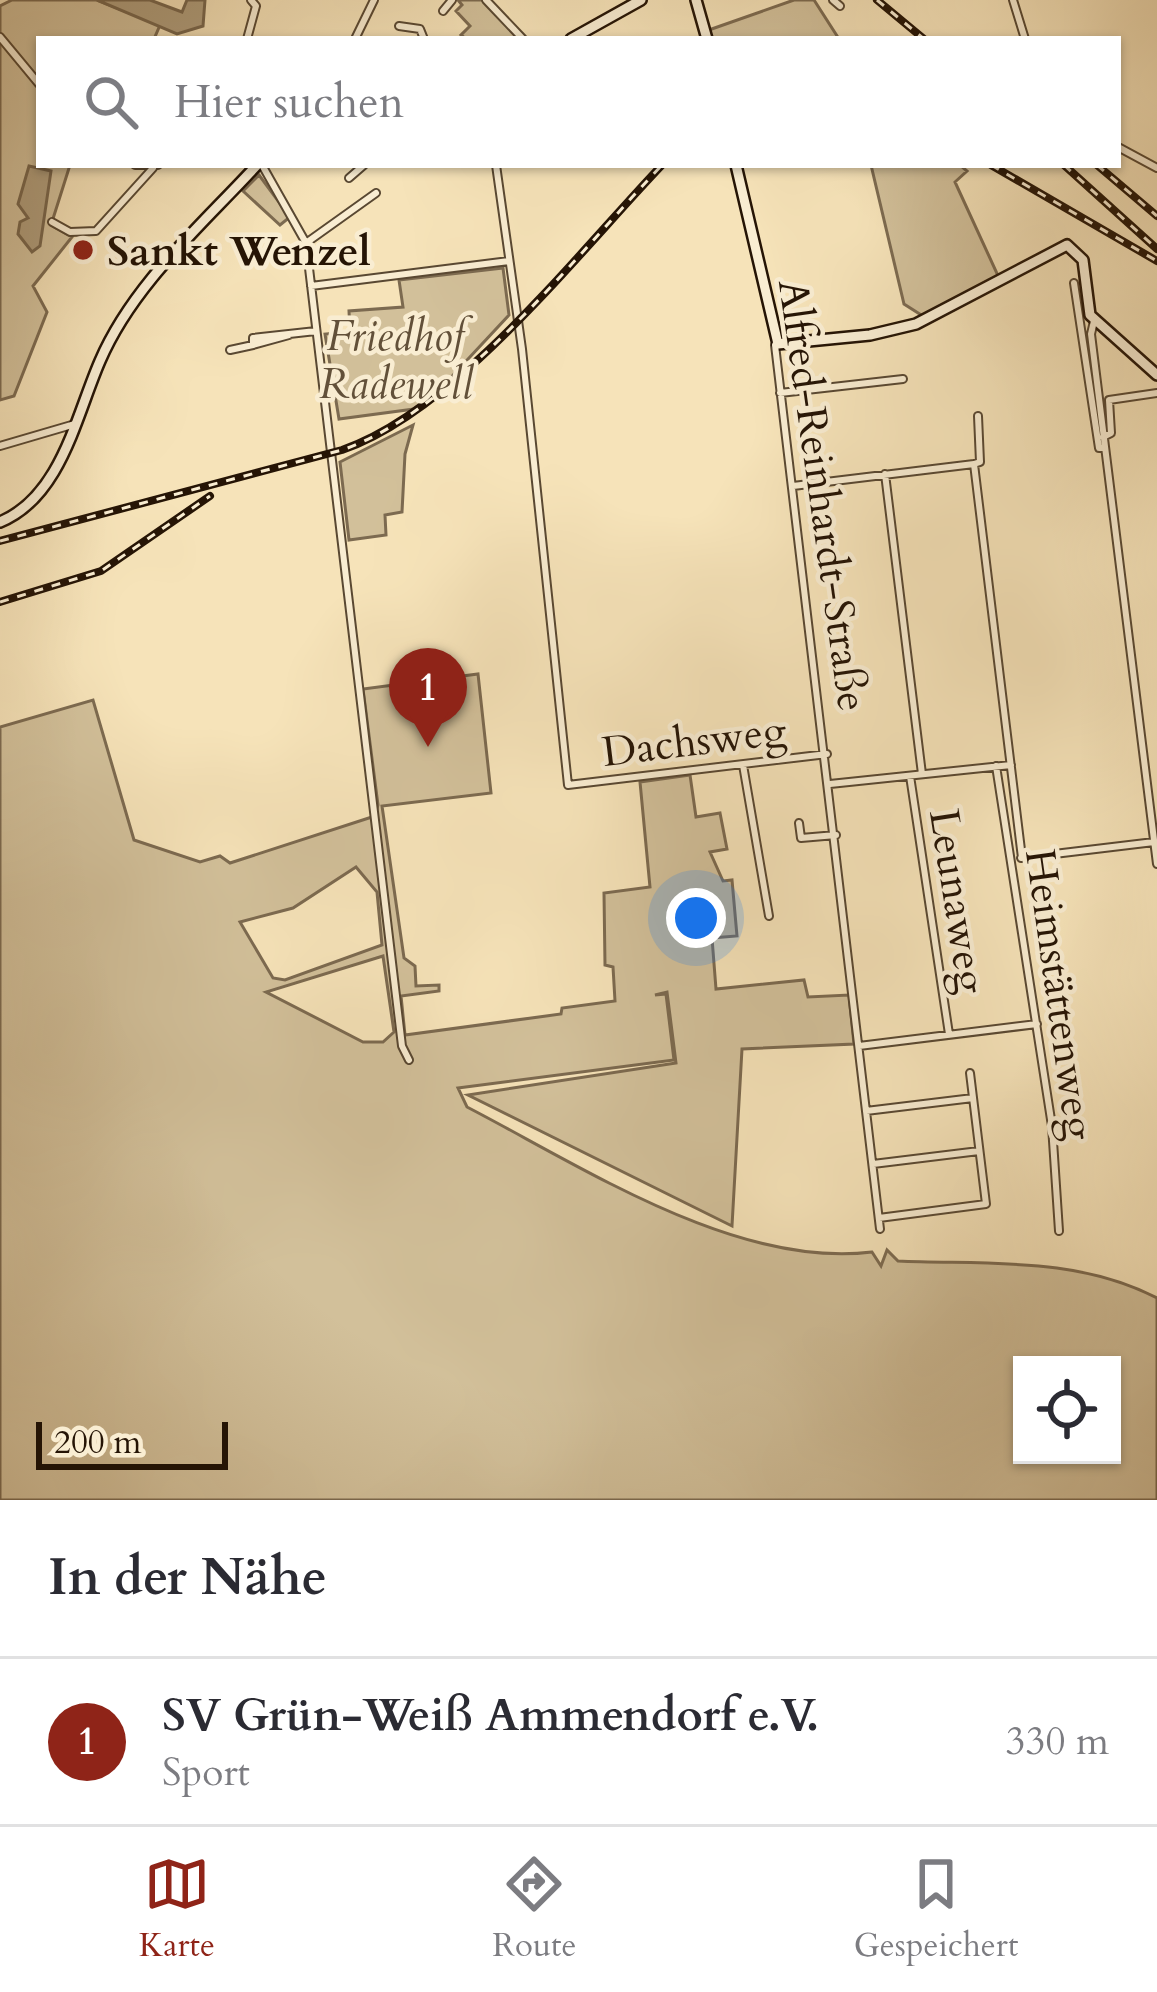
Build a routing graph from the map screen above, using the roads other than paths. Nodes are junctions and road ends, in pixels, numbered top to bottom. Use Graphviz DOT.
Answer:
graph roads {
  1 [pos="250,0"];
  2 [pos="374,0"];
  3 [pos="452,0"];
  4 [pos="486,0"];
  5 [pos="641,0"];
  6 [pos="696,0"];
  7 [pos="1013,0"];
  8 [pos="624,4"];
  9 [pos="442,11"];
  10 [pos="399,26"];
  11 [pos="248,36"];
  12 [pos="356,36"];
  13 [pos="421,36"];
  14 [pos="521,36"];
  15 [pos="576,36"];
  16 [pos="706,36"];
  17 [pos="1024,36"];
  18 [pos="0,38"];
  19 [pos="36,80"];
  20 [pos="1121,149"];
  21 [pos="153,168"];
  22 [pos="255,168"];
  23 [pos="258,168"];
  24 [pos="361,168"];
  25 [pos="496,168"];
  26 [pos="737,168"];
  27 [pos="1157,168"];
  28 [pos="349,178"];
  29 [pos="376,194"];
  30 [pos="52,222"];
  31 [pos="305,243"];
  32 [pos="509,261"];
  33 [pos="1074,283"];
  34 [pos="311,286"];
  35 [pos="1094,321"];
  36 [pos="316,331"];
  37 [pos="776,343"];
  38 [pos="230,350"];
  39 [pos="1157,375"];
  40 [pos="903,379"];
  41 [pos="1157,393"];
  42 [pos="780,394"];
  43 [pos="978,416"];
  44 [pos="75,424"];
  45 [pos="1103,437"];
  46 [pos="0,446"];
  47 [pos="1104,448"];
  48 [pos="974,464"];
  49 [pos="885,474"];
  50 [pos="793,486"];
  51 [pos="0,522"];
  52 [pos="827,754"];
  53 [pos="743,765"];
  54 [pos="1011,765"];
  55 [pos="996,766"];
  56 [pos="922,774"];
  57 [pos="910,776"];
  58 [pos="830,784"];
  59 [pos="799,823"];
  60 [pos="836,835"];
  61 [pos="1155,841"];
  62 [pos="1018,859"];
  63 [pos="1157,864"];
  64 [pos="769,916"];
  65 [pos="1037,1024"];
  66 [pos="949,1034"];
  67 [pos="859,1046"];
  68 [pos="409,1060"];
  69 [pos="970,1073"];
  70 [pos="973,1098"];
  71 [pos="866,1111"];
  72 [pos="980,1151"];
  73 [pos="873,1164"];
  74 [pos="878,1218"];
  75 [pos="880,1228"];
  76 [pos="1059,1231"];
  1 -- 11 [label="street"];
  2 -- 12 [label="street"];
  3 -- 9 [label="street"];
  4 -- 14 [label="street"];
  5 -- 8 [label="street"];
  6 -- 16 [label="street"];
  7 -- 17 [label="street"];
  8 -- 15 [label="street"];
  10 -- 13 [label="street"];
  18 -- 19 [label="street"];
  20 -- 27 [label="street"];
  21 -- 30 [label="street"];
  22 -- 44 [label="street"];
  23 -- 31 [label="street"];
  24 -- 28 [label="street"];
  25 -- 32 [label="street"];
  26 -- 37 [label="street, Alfred-Reinhardt-Straße"];
  29 -- 31 [label="street"];
  31 -- 34 [label="street"];
  32 -- 34 [label="street"];
  32 -- 53 [label="street, Dachsweg"];
  33 -- 47 [label="street"];
  34 -- 36 [label="street"];
  35 -- 37 [label="street"];
  35 -- 39 [label="street"];
  35 -- 45 [label="street"];
  36 -- 38 [label="street"];
  36 -- 68 [label="street"];
  37 -- 42 [label="street, Alfred-Reinhardt-Straße"];
  40 -- 42 [label="street"];
  41 -- 45 [label="street"];
  42 -- 50 [label="street, Alfred-Reinhardt-Straße"];
  43 -- 48 [label="street, Heimstättenweg"];
  44 -- 46 [label="street"];
  44 -- 51 [label="street"];
  45 -- 47 [label="street"];
  47 -- 61 [label="street"];
  48 -- 49 [label="street"];
  48 -- 54 [label="street, Heimstättenweg"];
  49 -- 50 [label="street"];
  49 -- 56 [label="street, Leunaweg"];
  50 -- 52 [label="street, Alfred-Reinhardt-Straße"];
  52 -- 53 [label="street, Dachsweg"];
  52 -- 58 [label="street, Alfred-Reinhardt-Straße"];
  53 -- 64 [label="street"];
  54 -- 55 [label="street"];
  54 -- 62 [label="street, Heimstättenweg"];
  55 -- 56 [label="street"];
  55 -- 62 [label="street, Heimstättenweg"];
  56 -- 57 [label="street"];
  57 -- 58 [label="street"];
  57 -- 66 [label="street, Leunaweg"];
  58 -- 60 [label="street, Alfred-Reinhardt-Straße"];
  59 -- 60 [label="street"];
  60 -- 67 [label="street, Alfred-Reinhardt-Straße"];
  61 -- 62 [label="street"];
  61 -- 63 [label="street"];
  62 -- 65 [label="street, Heimstättenweg"];
  65 -- 66 [label="street"];
  65 -- 76 [label="street, Heimstättenweg"];
  66 -- 67 [label="street"];
  67 -- 71 [label="street, Alfred-Reinhardt-Straße"];
  69 -- 70 [label="street"];
  70 -- 71 [label="street"];
  70 -- 72 [label="street"];
  71 -- 73 [label="street, Alfred-Reinhardt-Straße"];
  72 -- 73 [label="street"];
  72 -- 74 [label="street"];
  73 -- 74 [label="street, Alfred-Reinhardt-Straße"];
  74 -- 75 [label="street, Alfred-Reinhardt-Straße"];
}
